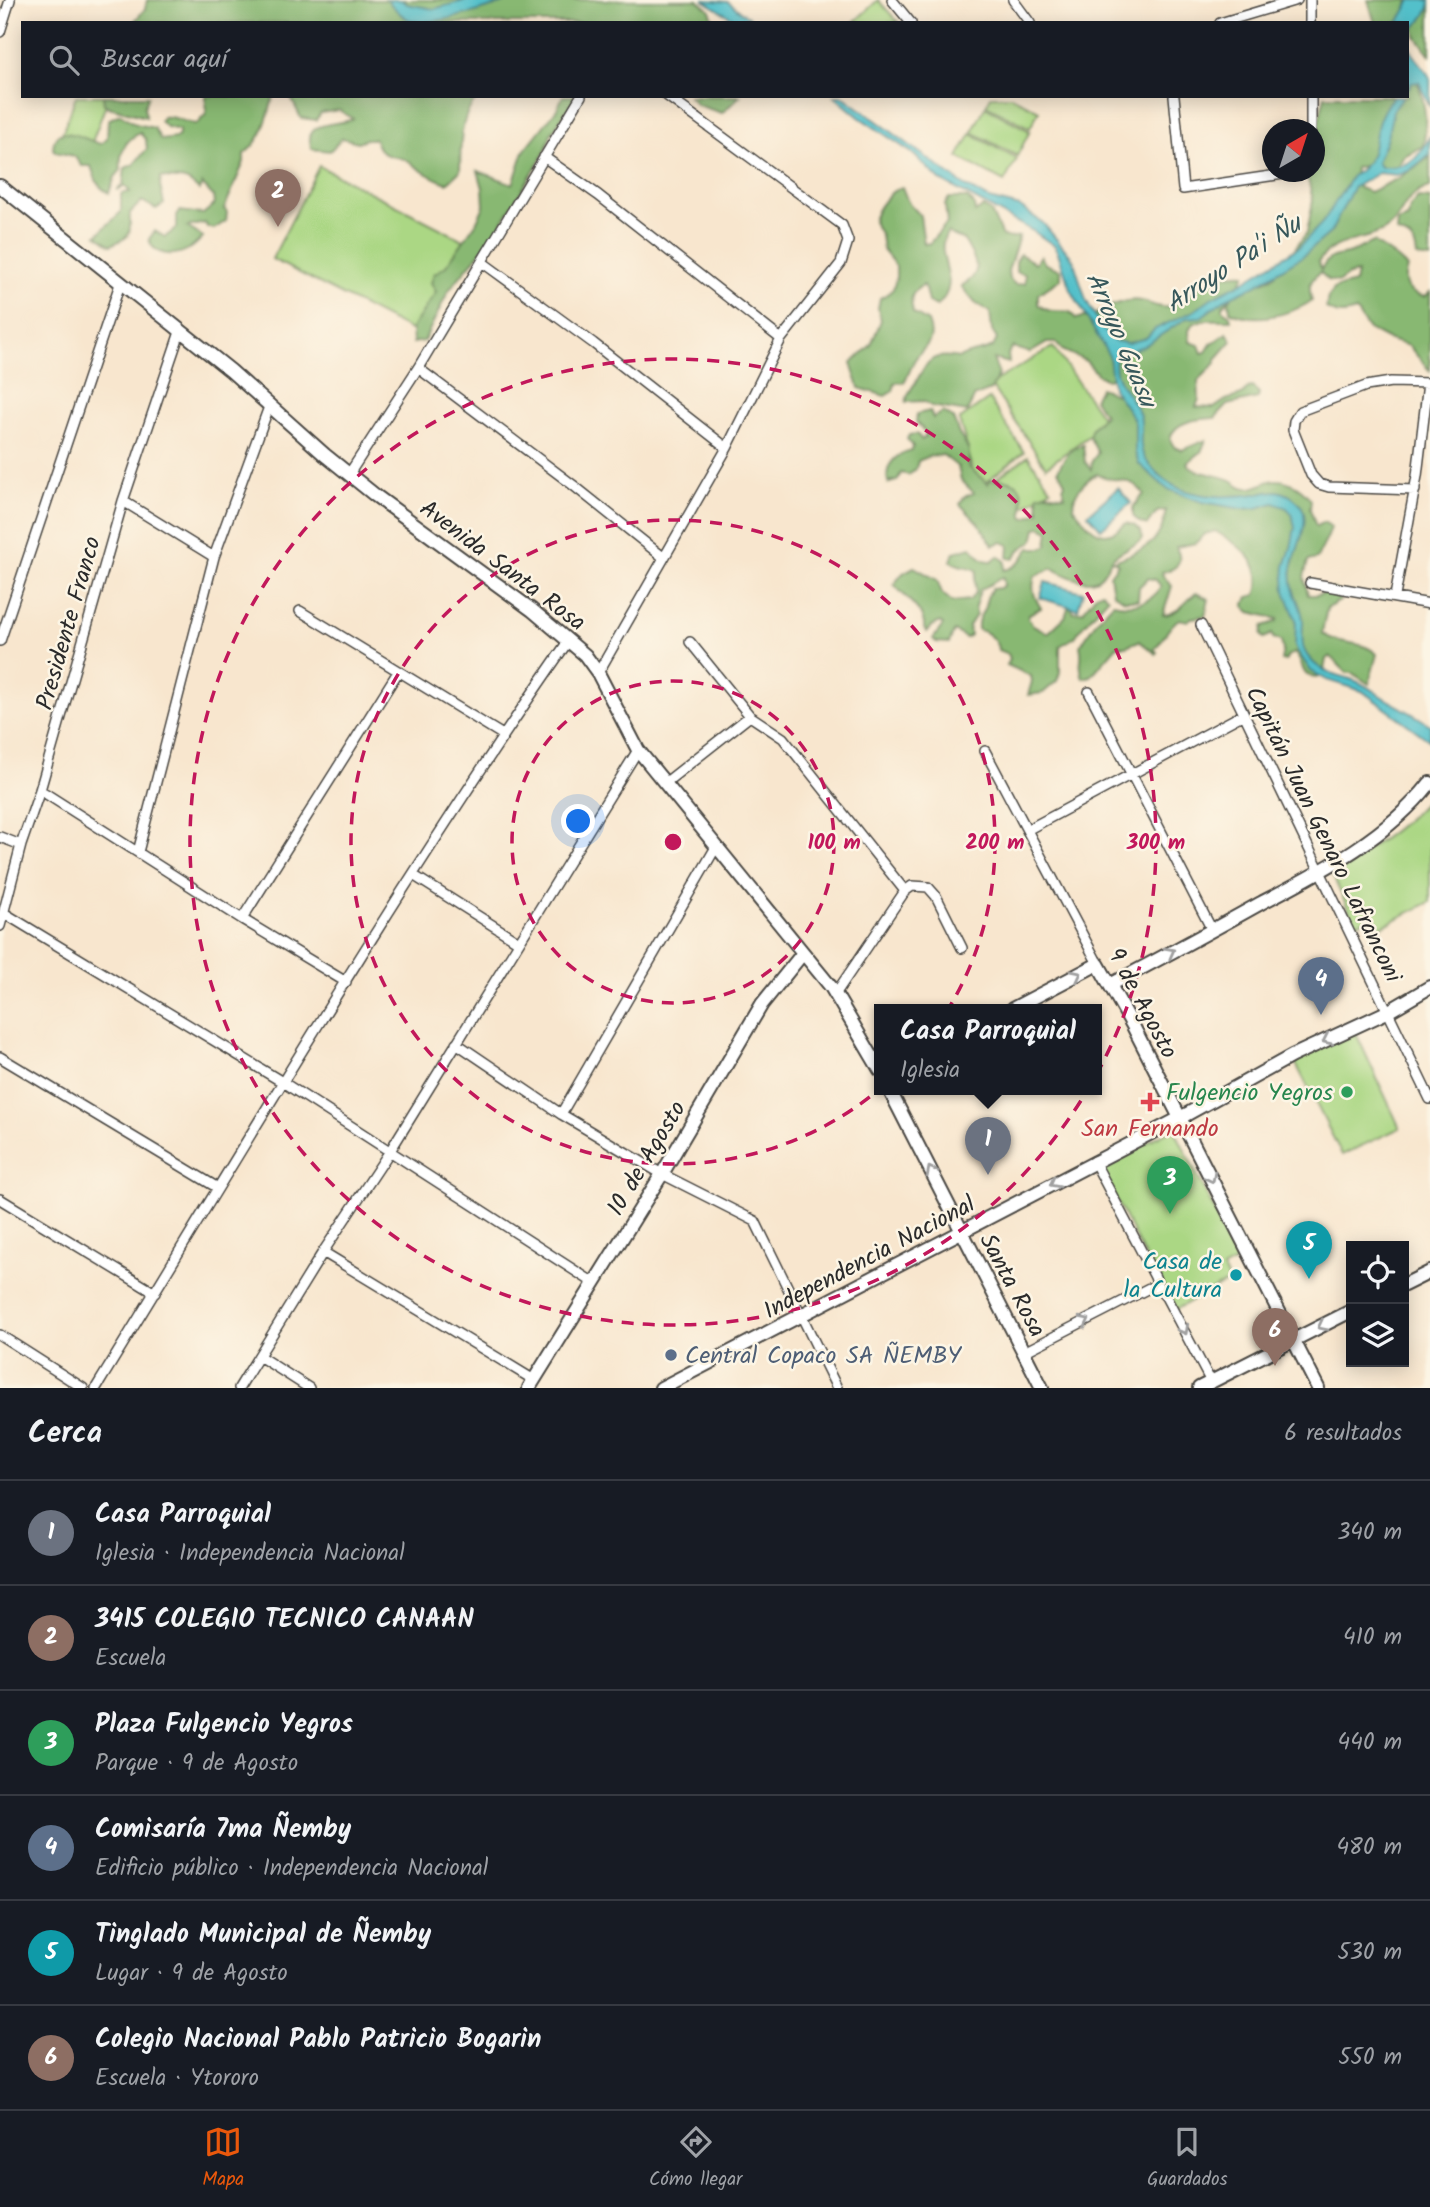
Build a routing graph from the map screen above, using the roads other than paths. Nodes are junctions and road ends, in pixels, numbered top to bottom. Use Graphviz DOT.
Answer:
graph roads {
  1 [pos="10,0"];
  2 [pos="891,0"];
  3 [pos="1013,0"];
  4 [pos="1297,0"];
  5 [pos="1310,0"];
  6 [pos="909,21"];
  7 [pos="1029,21"];
  8 [pos="1227,21"];
  9 [pos="1310,21"];
  10 [pos="0,32"];
  11 [pos="579,98"];
  12 [pos="670,98"];
  13 [pos="1174,98"];
  14 [pos="1311,98"];
  15 [pos="1311,119"];
  16 [pos="544,157"];
  17 [pos="1262,177"];
  18 [pos="0,186"];
  19 [pos="482,262"];
  20 [pos="120,284"];
  21 [pos="180,332"];
  22 [pos="781,339"];
  23 [pos="418,369"];
  24 [pos="1429,383"];
  25 [pos="271,404"];
  26 [pos="727,448"];
  27 [pos="349,474"];
  28 [pos="1415,490"];
  29 [pos="123,501"];
  30 [pos="214,557"];
  31 [pos="663,557"];
  32 [pos="1310,583"];
  33 [pos="1395,596"];
  34 [pos="1430,604"];
  35 [pos="300,611"];
  36 [pos="1201,625"];
  37 [pos="0,640"];
  38 [pos="569,640"];
  39 [pos="690,642"];
  40 [pos="398,672"];
  41 [pos="598,673"];
  42 [pos="1089,692"];
  43 [pos="1244,714"];
  44 [pos="750,716"];
  45 [pos="503,734"];
  46 [pos="638,750"];
  47 [pos="985,751"];
  48 [pos="1133,774"];
  49 [pos="665,783"];
  50 [pos="1430,783"];
  51 [pos="40,790"];
  52 [pos="1027,830"];
  53 [pos="0,837"];
  54 [pos="20,845"];
  55 [pos="716,847"];
  56 [pos="138,852"];
  57 [pos="1321,871"];
  58 [pos="413,875"];
  59 [pos="905,891"];
  60 [pos="4,913"];
  61 [pos="242,919"];
  62 [pos="0,926"];
  63 [pos="1212,930"];
  64 [pos="519,942"];
  65 [pos="962,948"];
  66 [pos="803,953"];
  67 [pos="1098,964"];
  68 [pos="346,982"];
  69 [pos="1110,985"];
  70 [pos="1430,987"];
  71 [pos="836,993"];
  72 [pos="1022,1004"];
  73 [pos="1389,1011"];
  74 [pos="456,1043"];
  75 [pos="0,1057"];
  76 [pos="874,1060"];
  77 [pos="284,1083"];
  78 [pos="893,1095"];
  79 [pos="1430,1098"];
  80 [pos="561,1114"];
  81 [pos="1180,1118"];
  82 [pos="390,1151"];
  83 [pos="1094,1161"];
  84 [pos="662,1174"];
  85 [pos="218,1188"];
  86 [pos="0,1199"];
  87 [pos="961,1232"];
  88 [pos="323,1252"];
  89 [pos="1430,1272"];
  90 [pos="1409,1282"];
  91 [pos="594,1283"];
  92 [pos="1154,1289"];
  93 [pos="155,1293"];
  94 [pos="1346,1314"];
  95 [pos="802,1315"];
  96 [pos="0,1335"];
  97 [pos="1293,1340"];
  98 [pos="1024,1352"];
  99 [pos="259,1356"];
  100 [pos="536,1385"];
  101 [pos="1205,1385"];
  102 [pos="83,1388"];
  103 [pos="96,1388"];
  104 [pos="239,1388"];
  105 [pos="309,1388"];
  106 [pos="661,1388"];
  107 [pos="837,1388"];
  108 [pos="1042,1388"];
  109 [pos="1318,1388"];
  1 -- 10 [label="street"];
  2 -- 6 [label="street"];
  3 -- 7 [label="street"];
  4 -- 8 [label="street"];
  5 -- 9 [label="street"];
  11 -- 16 [label="street"];
  12 -- 22 [label="street"];
  13 -- 17 [label="street"];
  14 -- 15 [label="street"];
  16 -- 19 [label="street"];
  16 -- 22 [label="street"];
  18 -- 20 [label="street, Avenida Santa Rosa"];
  19 -- 23 [label="street"];
  19 -- 26 [label="street"];
  20 -- 21 [label="street, Avenida Santa Rosa"];
  20 -- 37 [label="street"];
  21 -- 25 [label="street, Avenida Santa Rosa"];
  21 -- 29 [label="street, Presidente Franco"];
  22 -- 26 [label="street"];
  23 -- 27 [label="street"];
  23 -- 31 [label="street"];
  24 -- 28 [label="street"];
  24 -- 28 [label="street"];
  25 -- 27 [label="street, Avenida Santa Rosa"];
  25 -- 30 [label="street"];
  26 -- 31 [label="street"];
  27 -- 38 [label="street, Avenida Santa Rosa"];
  28 -- 33 [label="street"];
  29 -- 30 [label="street"];
  29 -- 51 [label="street, Presidente Franco"];
  30 -- 56 [label="street"];
  31 -- 41 [label="street"];
  32 -- 33 [label="street"];
  33 -- 34 [label="street"];
  35 -- 40 [label="street"];
  36 -- 43 [label="street, Capitán Juan Genaro Lafranconi"];
  38 -- 41 [label="street, Avenida Santa Rosa"];
  38 -- 45 [label="street"];
  39 -- 44 [label="street"];
  40 -- 45 [label="street"];
  40 -- 61 [label="street"];
  41 -- 46 [label="street, Avenida Santa Rosa"];
  42 -- 48 [label="street"];
  43 -- 48 [label="street"];
  43 -- 57 [label="street, Capitán Juan Genaro Lafranconi"];
  44 -- 49 [label="street"];
  44 -- 59 [label="street"];
  45 -- 58 [label="street"];
  46 -- 49 [label="street, Avenida Santa Rosa"];
  46 -- 64 [label="street"];
  47 -- 52 [label="street, 9 de Agosto"];
  48 -- 52 [label="street"];
  48 -- 63 [label="street"];
  49 -- 55 [label="street, Avenida Santa Rosa"];
  50 -- 57 [label="street"];
  51 -- 54 [label="street, Presidente Franco"];
  51 -- 56 [label="street"];
  52 -- 67 [label="street, 9 de Agosto"];
  53 -- 54 [label="street"];
  54 -- 60 [label="street, Presidente Franco"];
  55 -- 66 [label="street, Avenida Santa Rosa"];
  55 -- 80 [label="street"];
  56 -- 61 [label="street"];
  57 -- 63 [label="street"];
  57 -- 73 [label="street, Capitán Juan Genaro Lafranconi"];
  58 -- 64 [label="street"];
  58 -- 68 [label="street"];
  59 -- 65 [label="street"];
  59 -- 71 [label="street"];
  60 -- 62 [label="street, Presidente Franco"];
  60 -- 77 [label="street"];
  61 -- 68 [label="street"];
  69 -- 63 [label="street, one-way"];
  64 -- 74 [label="street"];
  66 -- 71 [label="street, Avenida Santa Rosa"];
  66 -- 84 [label="street, 10 de Agosto"];
  67 -- 69 [label="street, 9 de Agosto"];
  72 -- 67 [label="street, one-way"];
  68 -- 77 [label="street"];
  69 -- 81 [label="street, 9 de Agosto"];
  70 -- 73 [label="street, Independencia Nacional"];
  71 -- 76 [label="street, Avenida Santa Rosa"];
  73 -- 79 [label="street, Capitán Juan Genaro Lafranconi"];
  73 -- 81 [label="street, Independencia Nacional, one-way"];
  74 -- 80 [label="street"];
  74 -- 82 [label="street"];
  75 -- 85 [label="street"];
  77 -- 82 [label="street"];
  77 -- 85 [label="street"];
  87 -- 78 [label="street, Santa Rosa, one-way"];
  80 -- 84 [label="street"];
  81 -- 83 [label="street, Independencia Nacional"];
  81 -- 97 [label="street, 9 de Agosto, one-way"];
  82 -- 88 [label="street"];
  82 -- 91 [label="street"];
  83 -- 87 [label="street, Independencia Nacional, one-way"];
  83 -- 92 [label="street"];
  84 -- 91 [label="street, 10 de Agosto"];
  84 -- 95 [label="street"];
  85 -- 93 [label="street"];
  86 -- 93 [label="street"];
  87 -- 95 [label="street, Independencia Nacional"];
  87 -- 98 [label="street, Santa Rosa"];
  88 -- 99 [label="street"];
  88 -- 100 [label="street"];
  89 -- 90 [label="street"];
  91 -- 100 [label="street, 10 de Agosto"];
  98 -- 92 [label="street, one-way"];
  92 -- 101 [label="street, one-way"];
  93 -- 103 [label="street"];
  94 -- 97 [label="street, one-way"];
  95 -- 106 [label="street, Independencia Nacional"];
  95 -- 107 [label="street"];
  96 -- 102 [label="street"];
  97 -- 101 [label="street"];
  97 -- 109 [label="street, 9 de Agosto"];
  98 -- 108 [label="street, Santa Rosa"];
  99 -- 104 [label="street"];
  99 -- 105 [label="street"];
}
